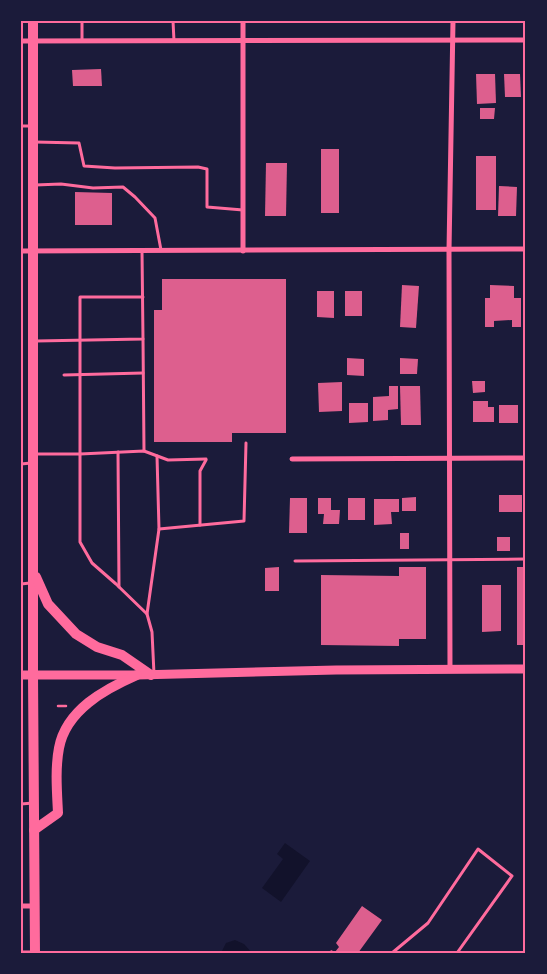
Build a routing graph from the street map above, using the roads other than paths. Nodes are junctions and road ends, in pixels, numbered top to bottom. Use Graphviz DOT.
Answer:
graph roads {
  1 [pos="33,21"];
  2 [pos="82,21"];
  3 [pos="173,21"];
  4 [pos="243,21"];
  5 [pos="453,21"];
  6 [pos="526,40"];
  7 [pos="21,41"];
  8 [pos="33,41"];
  9 [pos="453,41"];
  10 [pos="82,42"];
  11 [pos="174,42"];
  12 [pos="243,42"];
  13 [pos="21,126"];
  14 [pos="33,126"];
  15 [pos="33,142"];
  16 [pos="33,185"];
  17 [pos="243,210"];
  18 [pos="526,249"];
  19 [pos="449,250"];
  20 [pos="21,251"];
  21 [pos="33,251"];
  22 [pos="142,251"];
  23 [pos="161,251"];
  24 [pos="243,251"];
  25 [pos="143,297"];
  26 [pos="143,340"];
  27 [pos="33,341"];
  28 [pos="81,341"];
  29 [pos="143,373"];
  30 [pos="64,374"];
  31 [pos="80,374"];
  32 [pos="246,443"];
  33 [pos="144,451"];
  34 [pos="118,452"];
  35 [pos="80,454"];
  36 [pos="157,456"];
  37 [pos="292,458"];
  38 [pos="526,458"];
  39 [pos="33,459"];
  40 [pos="449,459"];
  41 [pos="21,464"];
  42 [pos="200,525"];
  43 [pos="159,529"];
  44 [pos="449,559"];
  45 [pos="526,559"];
  46 [pos="295,561"];
  47 [pos="33,568"];
  48 [pos="33,582"];
  49 [pos="21,584"];
  50 [pos="119,587"];
  51 [pos="147,614"];
  52 [pos="450,669"];
  53 [pos="526,669"];
  54 [pos="21,675"];
  55 [pos="33,675"];
  56 [pos="137,675"];
  57 [pos="152,675"];
  58 [pos="34,803"];
  59 [pos="21,804"];
  60 [pos="34,830"];
  61 [pos="21,906"];
  62 [pos="35,906"];
  63 [pos="21,952"];
  64 [pos="35,952"];
  65 [pos="392,953"];
  66 [pos="457,953"];
  1 -- 8 [label="main road"];
  2 -- 10 [label="lane"];
  3 -- 11 [label="lane"];
  4 -- 12 [label="street"];
  5 -- 9 [label="street"];
  6 -- 9 [label="street"];
  7 -- 8 [label="street"];
  8 -- 10 [label="street"];
  8 -- 14 [label="main road"];
  9 -- 12 [label="street"];
  9 -- 19 [label="street"];
  10 -- 11 [label="street"];
  11 -- 12 [label="street"];
  12 -- 17 [label="street"];
  13 -- 14 [label="lane"];
  14 -- 15 [label="main road"];
  15 -- 16 [label="main road"];
  15 -- 17 [label="lane"];
  16 -- 21 [label="main road"];
  16 -- 23 [label="lane"];
  17 -- 24 [label="street"];
  18 -- 19 [label="street"];
  19 -- 24 [label="street"];
  19 -- 40 [label="street"];
  20 -- 21 [label="street"];
  21 -- 22 [label="street"];
  21 -- 27 [label="main road"];
  22 -- 23 [label="street"];
  22 -- 25 [label="lane"];
  23 -- 24 [label="street"];
  25 -- 26 [label="lane"];
  25 -- 28 [label="lane"];
  26 -- 28 [label="lane"];
  26 -- 29 [label="lane"];
  27 -- 28 [label="lane"];
  27 -- 39 [label="main road"];
  28 -- 31 [label="lane"];
  29 -- 31 [label="lane"];
  29 -- 33 [label="lane"];
  30 -- 31 [label="lane"];
  31 -- 35 [label="lane"];
  32 -- 42 [label="lane"];
  33 -- 34 [label="lane"];
  33 -- 36 [label="lane"];
  34 -- 35 [label="lane"];
  34 -- 50 [label="lane"];
  35 -- 39 [label="lane"];
  35 -- 50 [label="lane"];
  36 -- 42 [label="lane"];
  36 -- 43 [label="lane"];
  37 -- 40 [label="street"];
  38 -- 40 [label="street"];
  39 -- 41 [label="lane"];
  39 -- 47 [label="main road"];
  40 -- 44 [label="street"];
  42 -- 43 [label="lane"];
  43 -- 51 [label="lane"];
  44 -- 45 [label="lane"];
  44 -- 46 [label="lane"];
  44 -- 52 [label="street"];
  47 -- 48 [label="main road"];
  47 -- 57 [label="main road"];
  48 -- 49 [label="lane"];
  48 -- 55 [label="main road"];
  50 -- 51 [label="lane"];
  51 -- 57 [label="lane"];
  52 -- 53 [label="main road"];
  52 -- 57 [label="main road"];
  54 -- 55 [label="main road"];
  55 -- 56 [label="main road"];
  55 -- 58 [label="main road"];
  56 -- 57 [label="main road"];
  56 -- 60 [label="main road"];
  58 -- 59 [label="lane"];
  58 -- 60 [label="main road"];
  60 -- 62 [label="main road"];
  61 -- 62 [label="street"];
  62 -- 64 [label="main road"];
  63 -- 64 [label="lane"];
  65 -- 66 [label="lane"];
}
